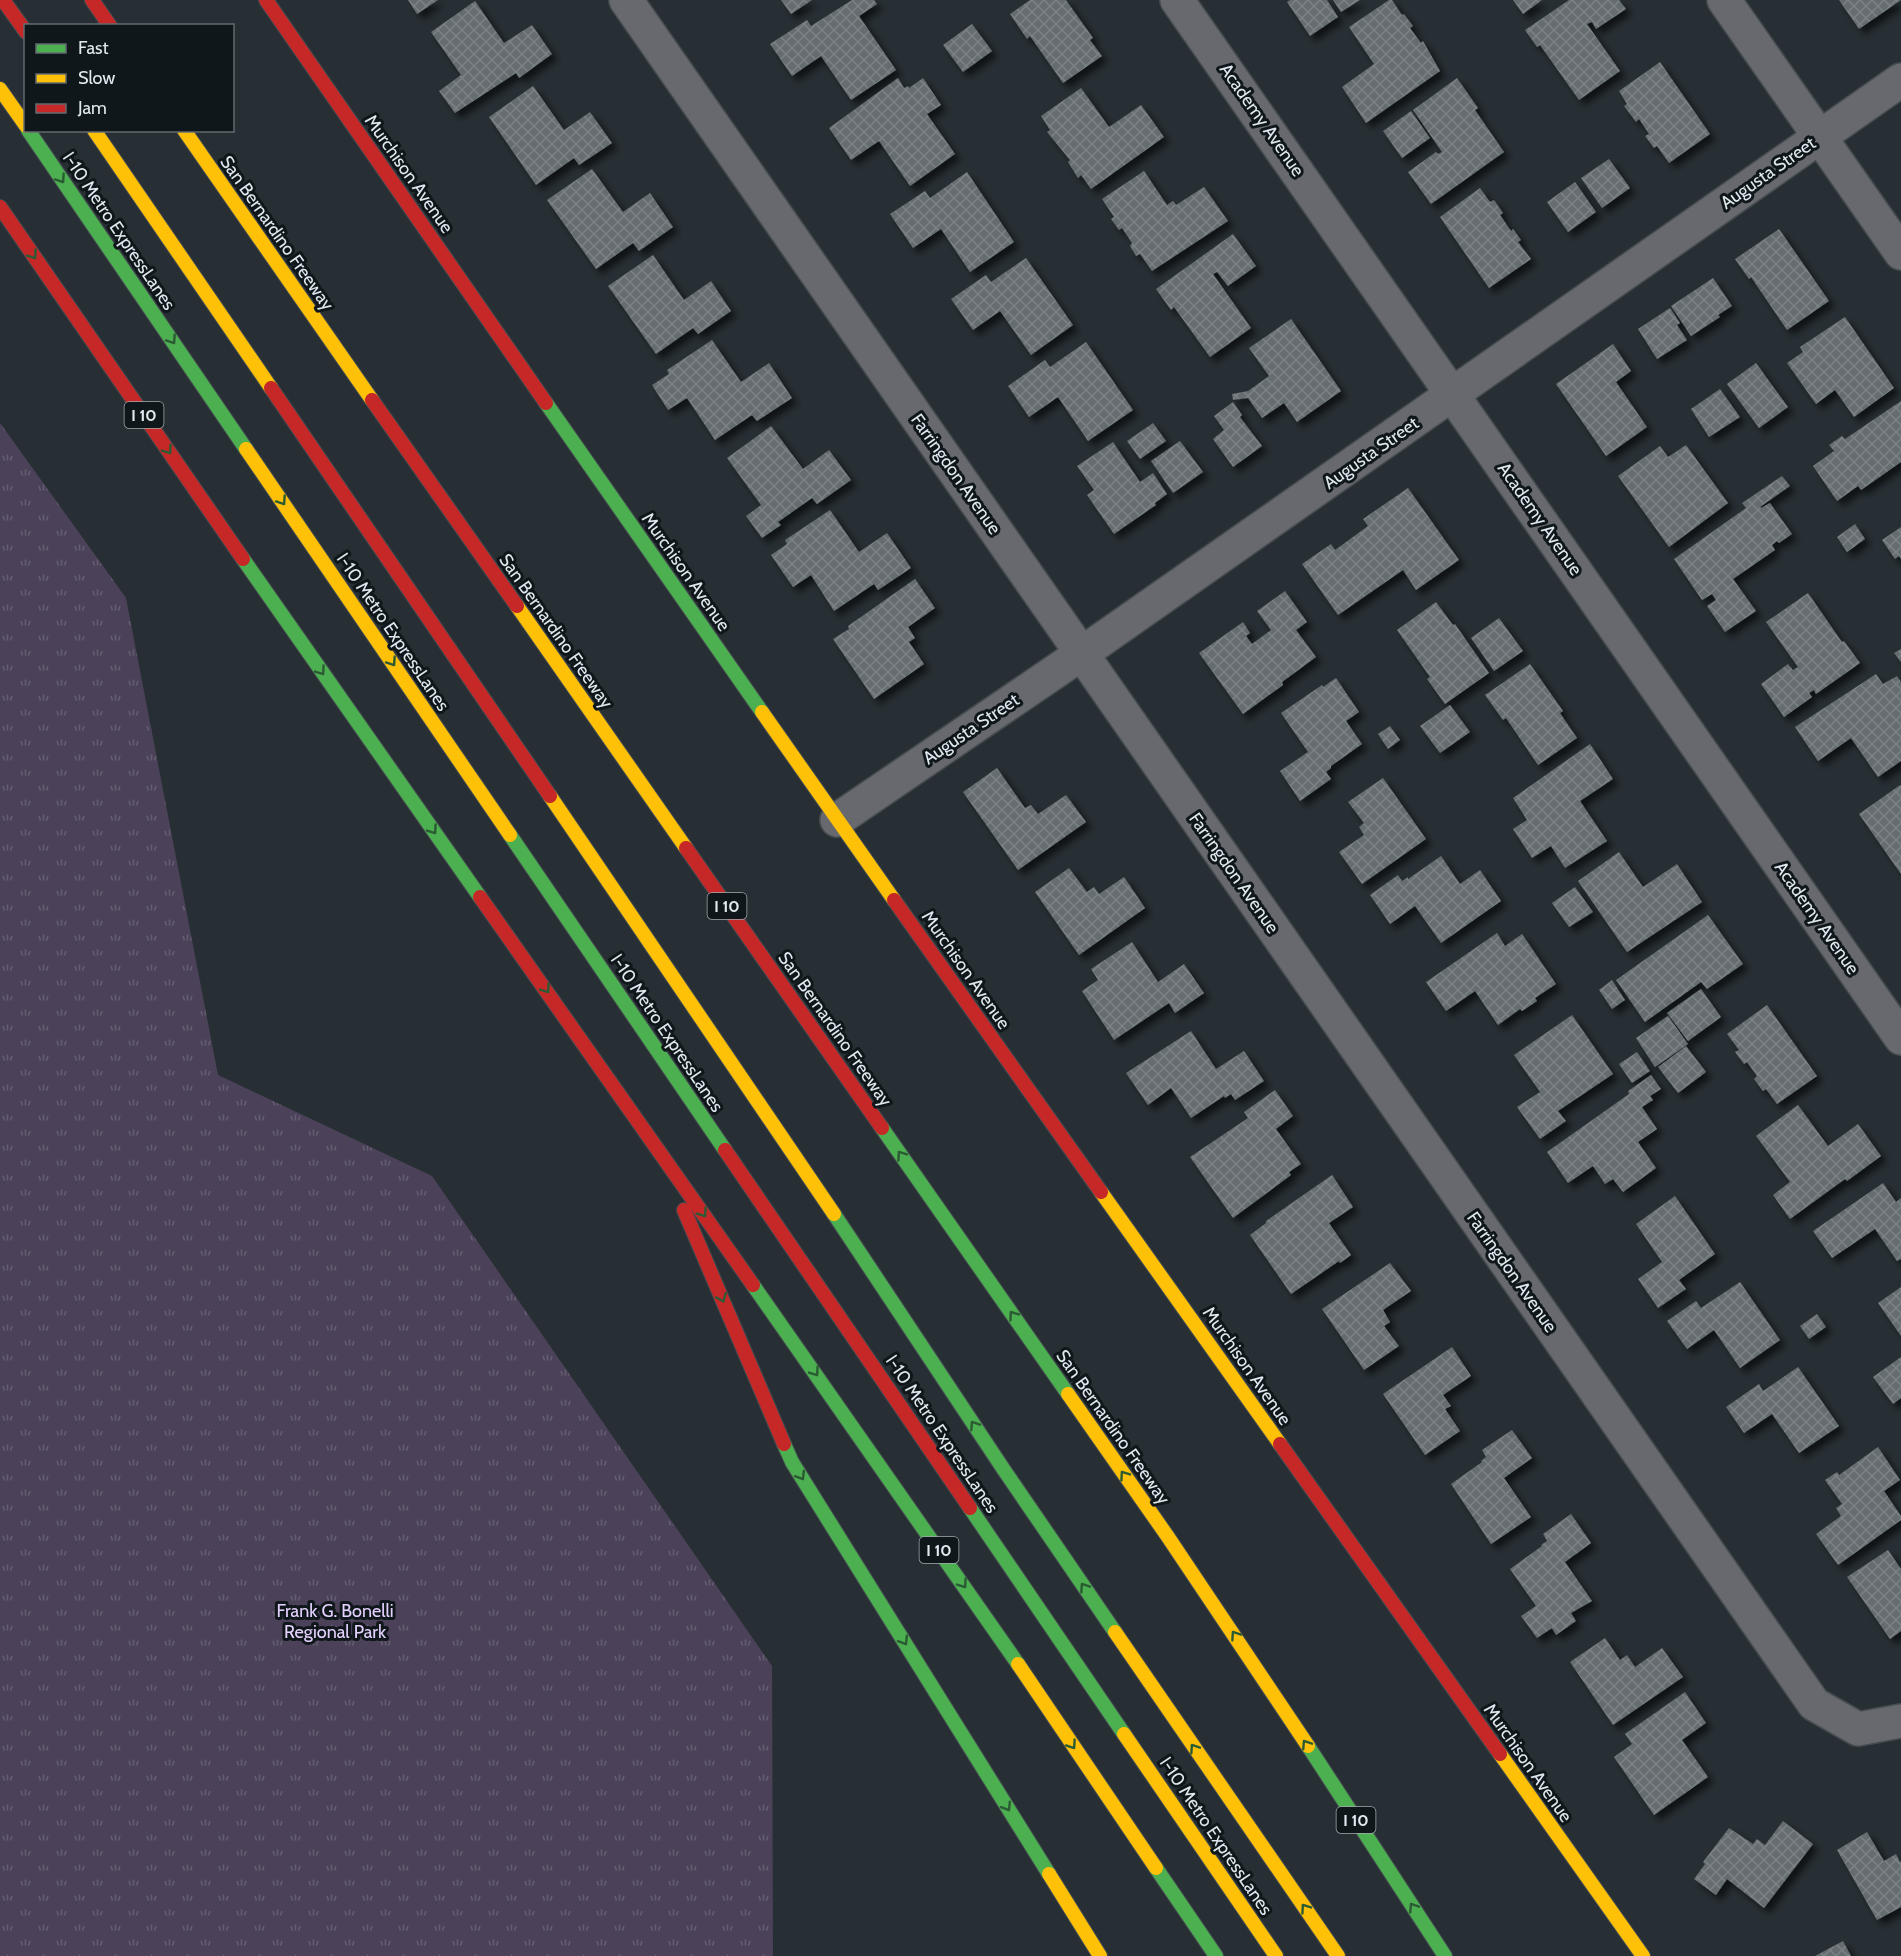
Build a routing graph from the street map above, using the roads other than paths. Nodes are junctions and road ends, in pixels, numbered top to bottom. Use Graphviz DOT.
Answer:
graph roads {
  1 [pos="3,0"];
  2 [pos="92,0"];
  3 [pos="266,0"];
  4 [pos="626,0"];
  5 [pos="1177,0"];
  6 [pos="1724,0"];
  7 [pos="109,24"];
  8 [pos="24,29"];
  9 [pos="1901,80"];
  10 [pos="0,89"];
  11 [pos="24,123"];
  12 [pos="29,132"];
  13 [pos="95,132"];
  14 [pos="185,132"];
  15 [pos="1820,137"];
  16 [pos="0,207"];
  17 [pos="1901,253"];
  18 [pos="1454,395"];
  19 [pos="1081,654"];
  20 [pos="837,820"];
  21 [pos="1901,1038"];
  22 [pos="657,1148"];
  23 [pos="1901,1721"];
  24 [pos="1100,1956"];
  25 [pos="1216,1956"];
  26 [pos="1276,1956"];
  27 [pos="1338,1956"];
  28 [pos="1445,1956"];
  29 [pos="1643,1956"];
  1 -- 8 [label="main road"];
  2 -- 7 [label="main road"];
  3 -- 20 [label="main road, Murchison Avenue"];
  4 -- 19 [label="street, Farringdon Avenue"];
  5 -- 18 [label="street, Academy Avenue"];
  6 -- 15 [label="street"];
  9 -- 15 [label="street, Augusta Street"];
  10 -- 11 [label="main road"];
  12 -- 26 [label="main road, I-10 Metro ExpressLanes, one-way"];
  27 -- 13 [label="main road, I-10 Metro ExpressLanes, one-way"];
  28 -- 14 [label="main road, San Bernardino Freeway / I 10, one-way"];
  15 -- 17 [label="street"];
  15 -- 18 [label="street, Augusta Street"];
  16 -- 22 [label="main road, I 10, one-way"];
  18 -- 19 [label="street, Augusta Street"];
  18 -- 21 [label="street, Academy Avenue"];
  19 -- 20 [label="street, Augusta Street"];
  19 -- 23 [label="street, Farringdon Avenue"];
  20 -- 29 [label="main road, Murchison Avenue"];
  22 -- 24 [label="main road, one-way"];
  22 -- 25 [label="main road, I 10, one-way"];
}
